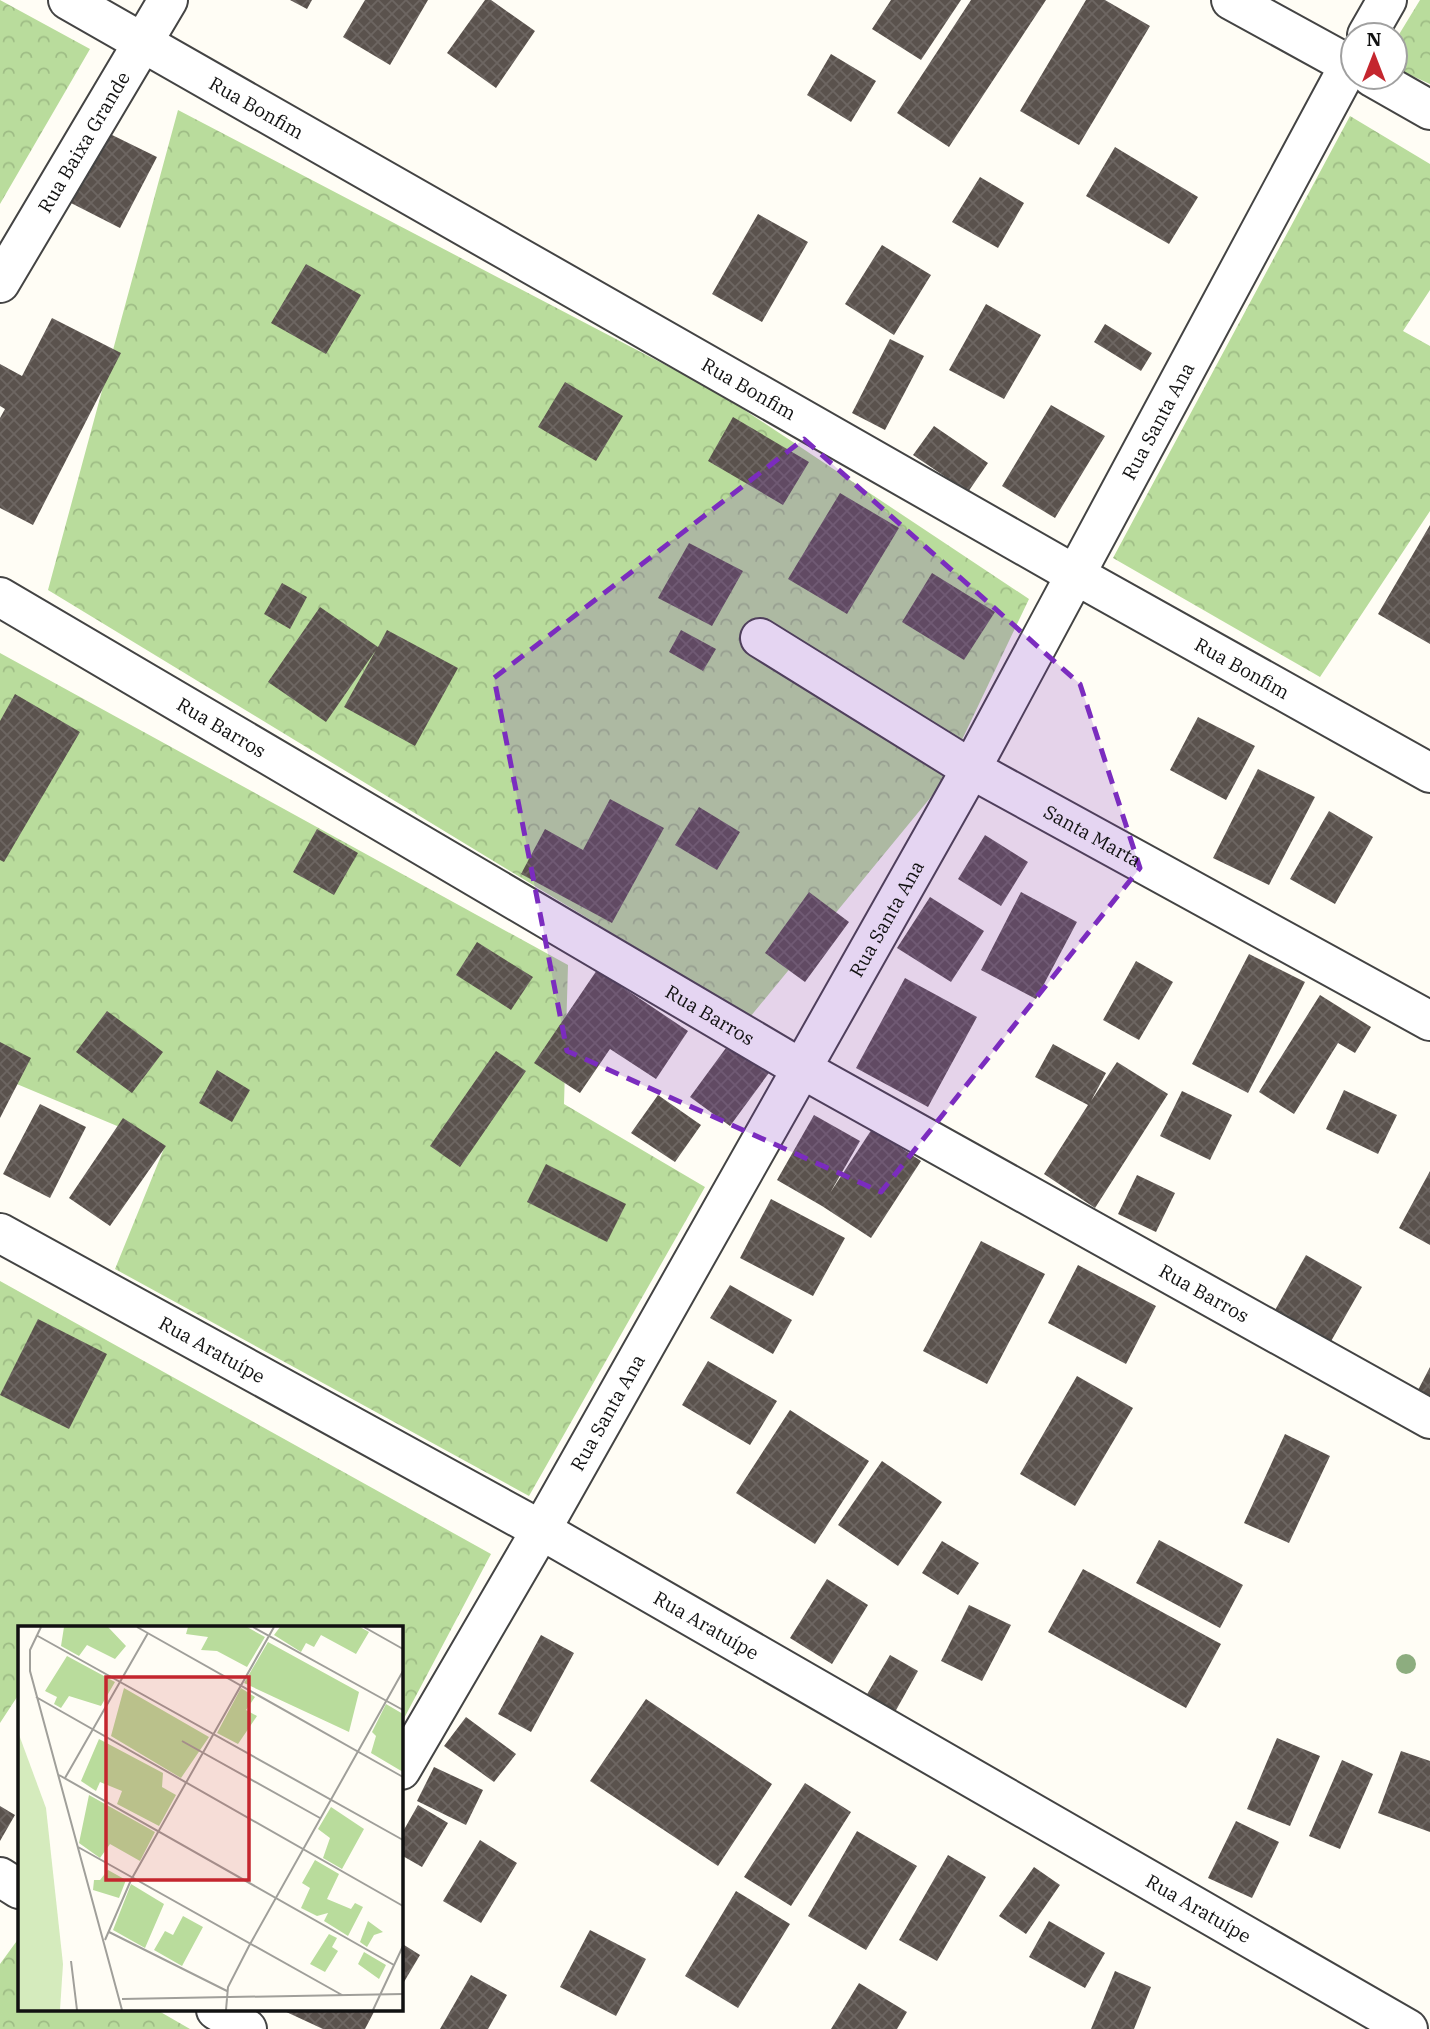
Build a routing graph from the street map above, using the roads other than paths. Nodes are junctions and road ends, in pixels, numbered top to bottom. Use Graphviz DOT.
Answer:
graph roads {
  1 [pos="68,0"];
  2 [pos="168,0"];
  3 [pos="1231,0"];
  4 [pos="1387,0"];
  5 [pos="1377,21"];
  6 [pos="144,41"];
  7 [pos="1339,51"];
  8 [pos="1342,91"];
  9 [pos="1403,91"];
  10 [pos="1430,110"];
  11 [pos="0,283"];
  12 [pos="1074,574"];
  13 [pos="0,597"];
  14 [pos="760,638"];
  15 [pos="971,769"];
  16 [pos="1430,773"];
  17 [pos="1430,1021"];
  18 [pos="802,1069"];
  19 [pos="0,1233"];
  20 [pos="1430,1419"];
  21 [pos="541,1530"];
  22 [pos="402,1768"];
  23 [pos="0,1877"];
  24 [pos="18,1888"];
  25 [pos="218,2011"];
  26 [pos="260,2011"];
  27 [pos="248,2029"];
  28 [pos="1408,2029"];
  1 -- 6 [label="street, Rua Bonfim"];
  2 -- 6 [label="street, Rua Baixa Grande"];
  3 -- 7 [label="street"];
  4 -- 5 [label="street, Rua Santa Ana"];
  6 -- 11 [label="street, Rua Baixa Grande"];
  6 -- 12 [label="street, Rua Bonfim"];
  8 -- 12 [label="street, Rua Santa Ana"];
  9 -- 10 [label="street"];
  12 -- 15 [label="street, Rua Santa Ana"];
  12 -- 16 [label="street, Rua Bonfim"];
  13 -- 18 [label="street, Rua Barros"];
  14 -- 15 [label="street, Santa Marta"];
  15 -- 17 [label="street, Santa Marta"];
  15 -- 18 [label="street, Rua Santa Ana"];
  18 -- 20 [label="street, Rua Barros"];
  18 -- 21 [label="street, Rua Santa Ana"];
  19 -- 21 [label="street, Rua Aratuípe"];
  21 -- 22 [label="street, Rua Santa Ana"];
  21 -- 28 [label="street, Rua Aratuípe"];
  23 -- 24 [label="street"];
  25 -- 27 [label="street"];
  26 -- 27 [label="street"];
}
